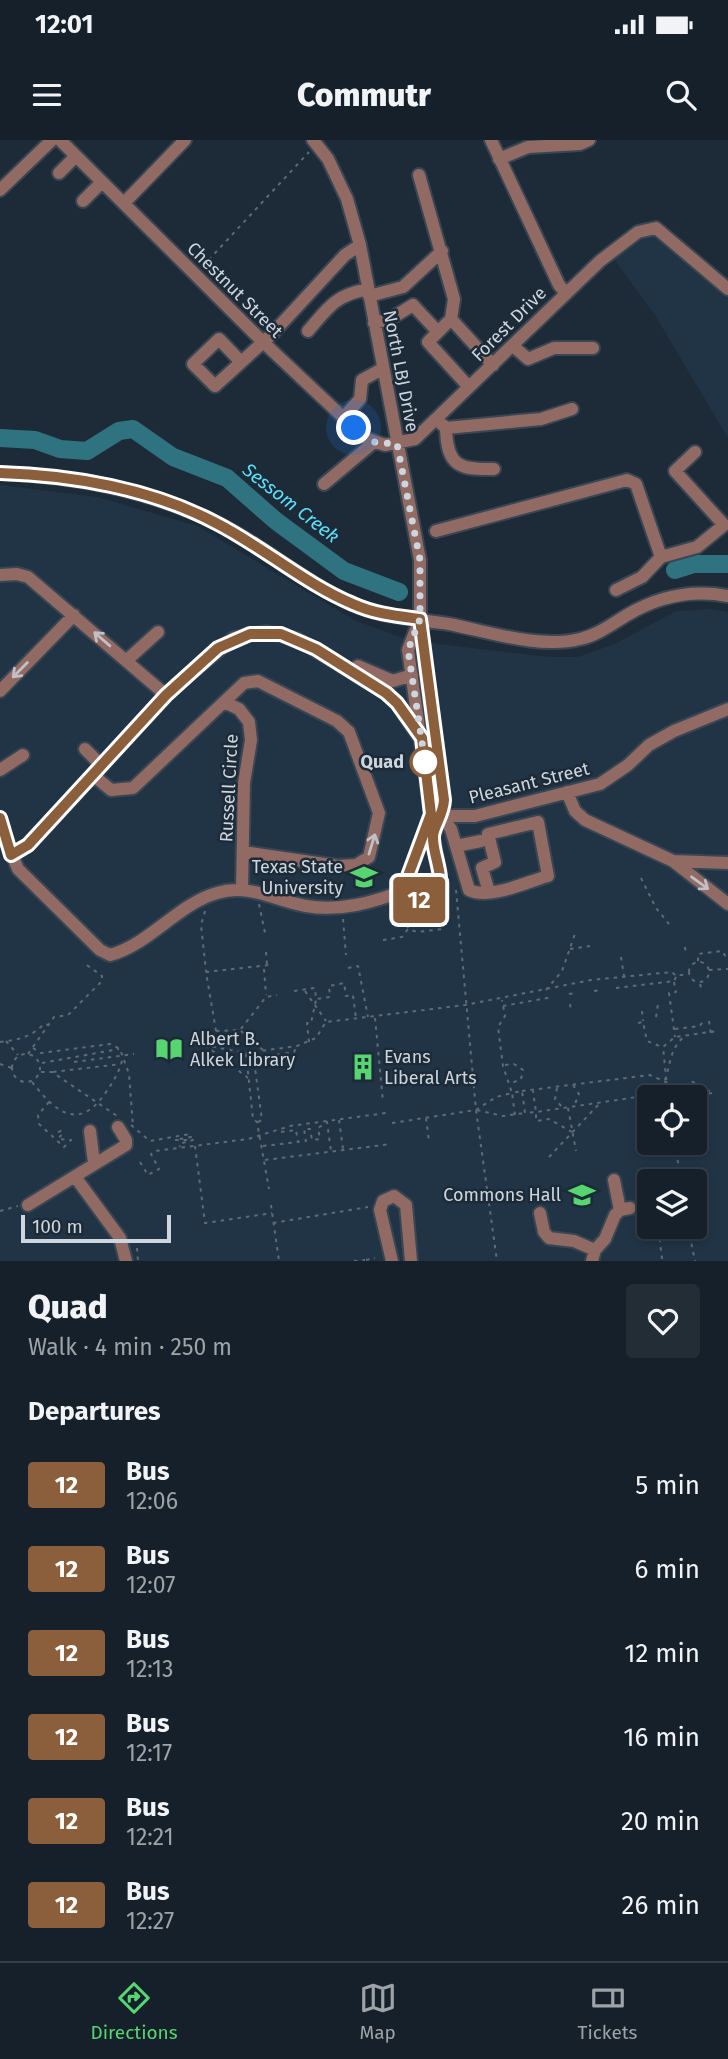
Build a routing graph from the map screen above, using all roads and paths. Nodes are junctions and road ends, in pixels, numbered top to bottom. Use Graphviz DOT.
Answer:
graph roads {
  1 [pos="52,140"];
  2 [pos="60,140"];
  3 [pos="185,140"];
  4 [pos="491,140"];
  5 [pos="589,140"];
  6 [pos="315,143"];
  7 [pos="76,156"];
  8 [pos="499,159"];
  9 [pos="59,173"];
  10 [pos="419,175"];
  11 [pos="101,183"];
  12 [pos="0,190"];
  13 [pos="83,201"];
  14 [pos="124,203"];
  15 [pos="360,245"];
  16 [pos="442,251"];
  17 [pos="195,274"];
  18 [pos="728,289"];
  19 [pos="566,292"];
  20 [pos="368,293"];
  21 [pos="451,319"];
  22 [pos="374,323"];
  23 [pos="308,331"];
  24 [pos="438,332"];
  25 [pos="263,342"];
  26 [pos="513,346"];
  27 [pos="593,348"];
  28 [pos="241,362"];
  29 [pos="493,365"];
  30 [pos="382,369"];
  31 [pos="470,387"];
  32 [pos="572,409"];
  33 [pos="343,418"];
  34 [pos="441,424"];
  35 [pos="374,442"];
  36 [pos="397,444"];
  37 [pos="695,452"];
  38 [pos="494,468"];
  39 [pos="0,473"];
  40 [pos="324,484"];
  41 [pos="726,526"];
  42 [pos="436,531"];
  43 [pos="661,557"];
  44 [pos="0,575"];
  45 [pos="616,590"];
  46 [pos="728,596"];
  47 [pos="75,615"];
  48 [pos="420,619"];
  49 [pos="158,632"];
  50 [pos="127,660"];
  51 [pos="412,675"];
  52 [pos="177,684"];
  53 [pos="0,691"];
  54 [pos="166,695"];
  55 [pos="432,700"];
  56 [pos="416,702"];
  57 [pos="226,703"];
  58 [pos="728,709"];
  59 [pos="422,738"];
  60 [pos="85,749"];
  61 [pos="23,755"];
  62 [pos="0,770"];
  63 [pos="97,770"];
  64 [pos="566,792"];
  65 [pos="437,815"];
  66 [pos="0,818"];
  67 [pos="481,841"];
  68 [pos="456,846"];
  69 [pos="243,852"];
  70 [pos="11,855"];
  71 [pos="673,861"];
  72 [pos="728,863"];
  73 [pos="641,878"];
  74 [pos="456,884"];
  75 [pos="242,890"];
  76 [pos="406,890"];
  77 [pos="489,892"];
  78 [pos="258,900"];
  79 [pos="728,904"];
  80 [pos="206,906"];
  81 [pos="395,910"];
  82 [pos="342,915"];
  83 [pos="443,922"];
  84 [pos="669,924"];
  85 [pos="408,929"];
  86 [pos="576,931"];
  87 [pos="265,933"];
  88 [pos="383,940"];
  89 [pos="590,946"];
  90 [pos="728,946"];
  91 [pos="685,947"];
  92 [pos="569,949"];
  93 [pos="722,951"];
  94 [pos="265,952"];
  95 [pos="346,956"];
  96 [pos="686,956"];
  97 [pos="621,957"];
  98 [pos="728,960"];
  99 [pos="698,962"];
  100 [pos="84,963"];
  101 [pos="267,966"];
  102 [pos="675,967"];
  103 [pos="348,968"];
  104 [pos="726,969"];
  105 [pos="709,970"];
  106 [pos="206,972"];
  107 [pos="672,972"];
  108 [pos="653,974"];
  109 [pos="688,974"];
  110 [pos="676,976"];
  111 [pos="625,977"];
  112 [pos="674,981"];
  113 [pos="654,983"];
  114 [pos="700,983"];
  115 [pos="616,988"];
  116 [pos="304,990"];
  117 [pos="600,990"];
  118 [pos="294,991"];
  119 [pos="546,991"];
  120 [pos="594,991"];
  121 [pos="702,991"];
  122 [pos="576,993"];
  123 [pos="569,994"];
  124 [pos="277,995"];
  125 [pos="266,997"];
  126 [pos="553,997"];
  127 [pos="316,999"];
  128 [pos="502,999"];
  129 [pos="570,1004"];
  130 [pos="658,1004"];
  131 [pos="315,1005"];
  132 [pos="465,1005"];
  133 [pos="503,1006"];
  134 [pos="571,1012"];
  135 [pos="642,1012"];
  136 [pos="375,1017"];
  137 [pos="656,1017"];
  138 [pos="369,1018"];
  139 [pos="356,1020"];
  140 [pos="703,1021"];
  141 [pos="709,1021"];
  142 [pos="326,1022"];
  143 [pos="643,1022"];
  144 [pos="638,1023"];
  145 [pos="49,1024"];
  146 [pos="674,1029"];
  147 [pos="240,1030"];
  148 [pos="216,1031"];
  149 [pos="717,1031"];
  150 [pos="711,1035"];
  151 [pos="685,1036"];
  152 [pos="675,1037"];
  153 [pos="6,1041"];
  154 [pos="0,1042"];
  155 [pos="309,1044"];
  156 [pos="205,1045"];
  157 [pos="297,1046"];
  158 [pos="663,1047"];
  159 [pos="33,1048"];
  160 [pos="120,1049"];
  161 [pos="264,1051"];
  162 [pos="246,1053"];
  163 [pos="28,1054"];
  164 [pos="134,1054"];
  165 [pos="124,1055"];
  166 [pos="18,1056"];
  167 [pos="74,1062"];
  168 [pos="122,1063"];
  169 [pos="0,1064"];
  170 [pos="40,1064"];
  171 [pos="503,1066"];
  172 [pos="12,1068"];
  173 [pos="41,1072"];
  174 [pos="52,1072"];
  175 [pos="249,1078"];
  176 [pos="32,1082"];
  177 [pos="510,1083"];
  178 [pos="666,1083"];
  179 [pos="573,1085"];
  180 [pos="671,1085"];
  181 [pos="558,1087"];
  182 [pos="533,1090"];
  183 [pos="684,1090"];
  184 [pos="522,1091"];
  185 [pos="512,1093"];
  186 [pos="50,1101"];
  187 [pos="383,1102"];
  188 [pos="600,1102"];
  189 [pos="97,1104"];
  190 [pos="575,1105"];
  191 [pos="564,1107"];
  192 [pos="568,1108"];
  193 [pos="476,1110"];
  194 [pos="536,1112"];
  195 [pos="386,1113"];
  196 [pos="525,1113"];
  197 [pos="515,1115"];
  198 [pos="426,1117"];
  199 [pos="339,1120"];
  200 [pos="257,1122"];
  201 [pos="327,1122"];
  202 [pos="392,1123"];
  203 [pos="118,1127"];
  204 [pos="133,1127"];
  205 [pos="318,1128"];
  206 [pos="304,1129"];
  207 [pos="310,1129"];
  208 [pos="296,1130"];
  209 [pos="90,1131"];
  210 [pos="276,1132"];
  211 [pos="572,1132"];
  212 [pos="52,1134"];
  213 [pos="260,1136"];
  214 [pos="312,1140"];
  215 [pos="306,1141"];
  216 [pos="429,1141"];
  217 [pos="298,1142"];
  218 [pos="391,1144"];
  219 [pos="195,1146"];
  220 [pos="262,1146"];
  221 [pos="180,1148"];
  222 [pos="344,1150"];
  223 [pos="576,1151"];
  224 [pos="331,1152"];
  225 [pos="549,1157"];
  226 [pos="264,1160"];
  227 [pos="140,1162"];
  228 [pos="94,1164"];
  229 [pos="76,1178"];
  230 [pos="614,1180"];
  231 [pos="269,1189"];
  232 [pos="28,1205"];
  233 [pos="271,1205"];
  234 [pos="369,1207"];
  235 [pos="0,1211"];
  236 [pos="272,1213"];
  237 [pos="540,1213"];
  238 [pos="273,1223"];
  239 [pos="660,1239"];
  240 [pos="690,1239"];
  241 [pos="137,1248"];
  242 [pos="656,1248"];
  243 [pos="661,1248"];
  244 [pos="594,1255"];
  245 [pos="375,1258"];
  246 [pos="662,1259"];
  247 [pos="125,1261"];
  248 [pos="138,1261"];
  249 [pos="279,1261"];
  250 [pos="354,1261"];
  251 [pos="365,1261"];
  252 [pos="392,1261"];
  253 [pos="411,1261"];
  254 [pos="497,1261"];
  255 [pos="695,1261"];
  1 -- 12 [label="street"];
  2 -- 7 [label="street, Chestnut Street"];
  3 -- 14 [label="street"];
  4 -- 8 [label="street"];
  5 -- 8 [label="street"];
  6 -- 15 [label="street, North LBJ Drive"];
  6 -- 17 [label="path"];
  7 -- 9 [label="street"];
  7 -- 11 [label="street, Chestnut Street"];
  8 -- 19 [label="street"];
  10 -- 16 [label="street"];
  11 -- 13 [label="street"];
  11 -- 14 [label="street, Chestnut Street"];
  14 -- 17 [label="street, Chestnut Street"];
  15 -- 20 [label="street, North LBJ Drive"];
  15 -- 25 [label="street"];
  16 -- 20 [label="street"];
  16 -- 21 [label="street"];
  17 -- 25 [label="street, Chestnut Street"];
  18 -- 19 [label="street, Forest Drive"];
  19 -- 26 [label="street, Forest Drive"];
  20 -- 22 [label="street, North LBJ Drive"];
  20 -- 23 [label="street"];
  21 -- 24 [label="street"];
  21 -- 29 [label="street"];
  22 -- 24 [label="street"];
  22 -- 30 [label="street, North LBJ Drive"];
  24 -- 31 [label="street"];
  25 -- 28 [label="street"];
  25 -- 33 [label="street, Chestnut Street"];
  26 -- 27 [label="street"];
  26 -- 29 [label="street, Forest Drive"];
  29 -- 31 [label="street, Forest Drive"];
  30 -- 33 [label="street"];
  30 -- 36 [label="street, North LBJ Drive"];
  31 -- 34 [label="street, Forest Drive"];
  32 -- 34 [label="street"];
  33 -- 35 [label="street, Chestnut Street"];
  34 -- 36 [label="street, Forest Drive"];
  34 -- 38 [label="street"];
  35 -- 36 [label="street"];
  35 -- 40 [label="street"];
  36 -- 48 [label="street, North LBJ Drive"];
  37 -- 41 [label="street"];
  39 -- 48 [label="street"];
  41 -- 43 [label="street"];
  42 -- 43 [label="street"];
  43 -- 45 [label="street"];
  44 -- 47 [label="street"];
  46 -- 48 [label="street"];
  50 -- 47 [label="street, one-way"];
  47 -- 53 [label="street, one-way"];
  48 -- 51 [label="street"];
  48 -- 55 [label="street"];
  49 -- 50 [label="street"];
  50 -- 54 [label="street"];
  51 -- 52 [label="street"];
  51 -- 56 [label="street"];
  52 -- 54 [label="street"];
  52 -- 59 [label="street"];
  54 -- 63 [label="street"];
  55 -- 56 [label="street"];
  55 -- 65 [label="street"];
  56 -- 59 [label="street"];
  57 -- 63 [label="street, Russell Circle"];
  57 -- 69 [label="street, Russell Circle"];
  69 -- 57 [label="street, one-way"];
  58 -- 64 [label="street, Pleasant Street"];
  59 -- 65 [label="street"];
  60 -- 63 [label="street, Russell Circle"];
  61 -- 62 [label="street"];
  63 -- 70 [label="street"];
  64 -- 65 [label="street, Pleasant Street"];
  64 -- 71 [label="street"];
  65 -- 68 [label="street"];
  65 -- 76 [label="street"];
  65 -- 76 [label="street"];
  66 -- 70 [label="street"];
  67 -- 68 [label="street"];
  68 -- 77 [label="street"];
  69 -- 75 [label="street, Russell Circle"];
  70 -- 75 [label="street"];
  71 -- 72 [label="street"];
  71 -- 79 [label="street, one-way"];
  73 -- 84 [label="path"];
  74 -- 132 [label="path"];
  75 -- 76 [label="street"];
  77 -- 77 [label="street"];
  78 -- 87 [label="path"];
  80 -- 106 [label="path"];
  81 -- 85 [label="path"];
  82 -- 95 [label="path"];
  83 -- 85 [label="path"];
  85 -- 88 [label="path"];
  86 -- 92 [label="path"];
  89 -- 92 [label="path"];
  90 -- 93 [label="path"];
  91 -- 96 [label="path"];
  92 -- 119 [label="path"];
  93 -- 98 [label="path"];
  93 -- 99 [label="path"];
  94 -- 101 [label="path"];
  97 -- 111 [label="path"];
  99 -- 105 [label="path"];
  99 -- 109 [label="path"];
  100 -- 145 [label="path"];
  101 -- 106 [label="path"];
  101 -- 125 [label="path"];
  102 -- 107 [label="path"];
  103 -- 138 [label="path"];
  104 -- 105 [label="path"];
  105 -- 114 [label="path"];
  106 -- 148 [label="path"];
  107 -- 108 [label="path"];
  107 -- 110 [label="path"];
  108 -- 111 [label="path"];
  108 -- 113 [label="path"];
  109 -- 110 [label="path"];
  109 -- 114 [label="path"];
  110 -- 112 [label="path"];
  111 -- 119 [label="path"];
  112 -- 113 [label="path"];
  112 -- 146 [label="path"];
  113 -- 115 [label="path"];
  114 -- 121 [label="path"];
  116 -- 118 [label="path"];
  116 -- 127 [label="path"];
  116 -- 131 [label="path"];
  117 -- 120 [label="path"];
  119 -- 128 [label="path"];
  122 -- 123 [label="path"];
  124 -- 125 [label="path"];
  125 -- 147 [label="path"];
  126 -- 133 [label="path"];
  127 -- 131 [label="path"];
  127 -- 139 [label="path"];
  128 -- 132 [label="path"];
  128 -- 133 [label="path"];
  129 -- 134 [label="path"];
  130 -- 137 [label="path"];
  131 -- 142 [label="path"];
  131 -- 155 [label="path"];
  132 -- 136 [label="path"];
  132 -- 193 [label="path"];
  133 -- 171 [label="path"];
  135 -- 143 [label="path"];
  136 -- 138 [label="path"];
  136 -- 187 [label="path"];
  138 -- 139 [label="path"];
  139 -- 142 [label="path"];
  140 -- 146 [label="path"];
  141 -- 150 [label="path, bridge"];
  142 -- 155 [label="path"];
  143 -- 144 [label="path"];
  143 -- 158 [label="path"];
  145 -- 153 [label="path"];
  145 -- 159 [label="path"];
  146 -- 152 [label="path"];
  147 -- 148 [label="path"];
  147 -- 161 [label="path"];
  148 -- 156 [label="path"];
  149 -- 151 [label="path"];
  151 -- 152 [label="path"];
  151 -- 178 [label="path"];
  152 -- 158 [label="path"];
  153 -- 154 [label="path"];
  153 -- 166 [label="path"];
  155 -- 157 [label="path"];
  156 -- 162 [label="path"];
  156 -- 175 [label="path"];
  157 -- 161 [label="path"];
  157 -- 200 [label="path"];
  158 -- 178 [label="path"];
  159 -- 160 [label="path"];
  159 -- 163 [label="path"];
  160 -- 165 [label="path"];
  160 -- 170 [label="path"];
  161 -- 162 [label="path"];
  162 -- 175 [label="path"];
  163 -- 166 [label="path"];
  163 -- 170 [label="path"];
  164 -- 165 [label="path"];
  165 -- 167 [label="path"];
  165 -- 168 [label="path"];
  165 -- 204 [label="path"];
  166 -- 172 [label="path"];
  168 -- 174 [label="path"];
  168 -- 189 [label="path"];
  169 -- 172 [label="path"];
  170 -- 173 [label="path"];
  171 -- 177 [label="path"];
  171 -- 177 [label="path"];
  172 -- 176 [label="path"];
  173 -- 174 [label="path"];
  173 -- 176 [label="path"];
  174 -- 189 [label="path"];
  175 -- 200 [label="path"];
  176 -- 186 [label="path"];
  177 -- 185 [label="path"];
  178 -- 179 [label="path"];
  178 -- 180 [label="path"];
  178 -- 188 [label="path"];
  179 -- 181 [label="path"];
  179 -- 190 [label="path"];
  181 -- 182 [label="path"];
  181 -- 191 [label="path"];
  182 -- 184 [label="path"];
  182 -- 194 [label="path"];
  183 -- 183 [label="path"];
  184 -- 185 [label="path"];
  184 -- 196 [label="path"];
  185 -- 193 [label="path"];
  185 -- 197 [label="path"];
  186 -- 189 [label="path"];
  186 -- 212 [label="path"];
  188 -- 190 [label="path"];
  188 -- 211 [label="path"];
  189 -- 204 [label="path"];
  190 -- 192 [label="path"];
  191 -- 192 [label="path"];
  191 -- 194 [label="path"];
  192 -- 211 [label="path"];
  193 -- 197 [label="path"];
  193 -- 198 [label="path"];
  193 -- 254 [label="path"];
  194 -- 196 [label="path"];
  194 -- 211 [label="path"];
  195 -- 199 [label="path"];
  196 -- 197 [label="path"];
  198 -- 202 [label="path"];
  198 -- 216 [label="path"];
  199 -- 201 [label="path"];
  199 -- 222 [label="path"];
  200 -- 213 [label="path"];
  201 -- 205 [label="path"];
  201 -- 210 [label="path"];
  201 -- 224 [label="path"];
  203 -- 228 [label="street"];
  204 -- 221 [label="path"];
  205 -- 207 [label="path"];
  205 -- 214 [label="path"];
  206 -- 207 [label="path"];
  206 -- 208 [label="path"];
  206 -- 215 [label="path"];
  207 -- 214 [label="path"];
  208 -- 210 [label="path"];
  208 -- 217 [label="path"];
  209 -- 228 [label="street"];
  210 -- 213 [label="path"];
  211 -- 223 [label="path"];
  211 -- 225 [label="path"];
  212 -- 212 [label="path"];
  213 -- 219 [label="path"];
  213 -- 220 [label="path"];
  214 -- 215 [label="path"];
  215 -- 217 [label="path"];
  217 -- 220 [label="path"];
  218 -- 222 [label="path"];
  219 -- 221 [label="path"];
  219 -- 236 [label="path"];
  220 -- 226 [label="path"];
  221 -- 227 [label="path"];
  222 -- 224 [label="path"];
  224 -- 226 [label="path"];
  226 -- 231 [label="path"];
  228 -- 229 [label="street"];
  229 -- 232 [label="street"];
  229 -- 247 [label="street"];
  230 -- 244 [label="street"];
  232 -- 235 [label="path"];
  233 -- 236 [label="path"];
  234 -- 238 [label="path"];
  236 -- 238 [label="path"];
  237 -- 244 [label="street"];
  238 -- 249 [label="path"];
  239 -- 243 [label="path"];
  240 -- 255 [label="path"];
  241 -- 248 [label="path"];
  242 -- 243 [label="path"];
  243 -- 246 [label="path"];
  245 -- 251 [label="path"];
  250 -- 251 [label="path"];
  252 -- 253 [label="street"];
}
